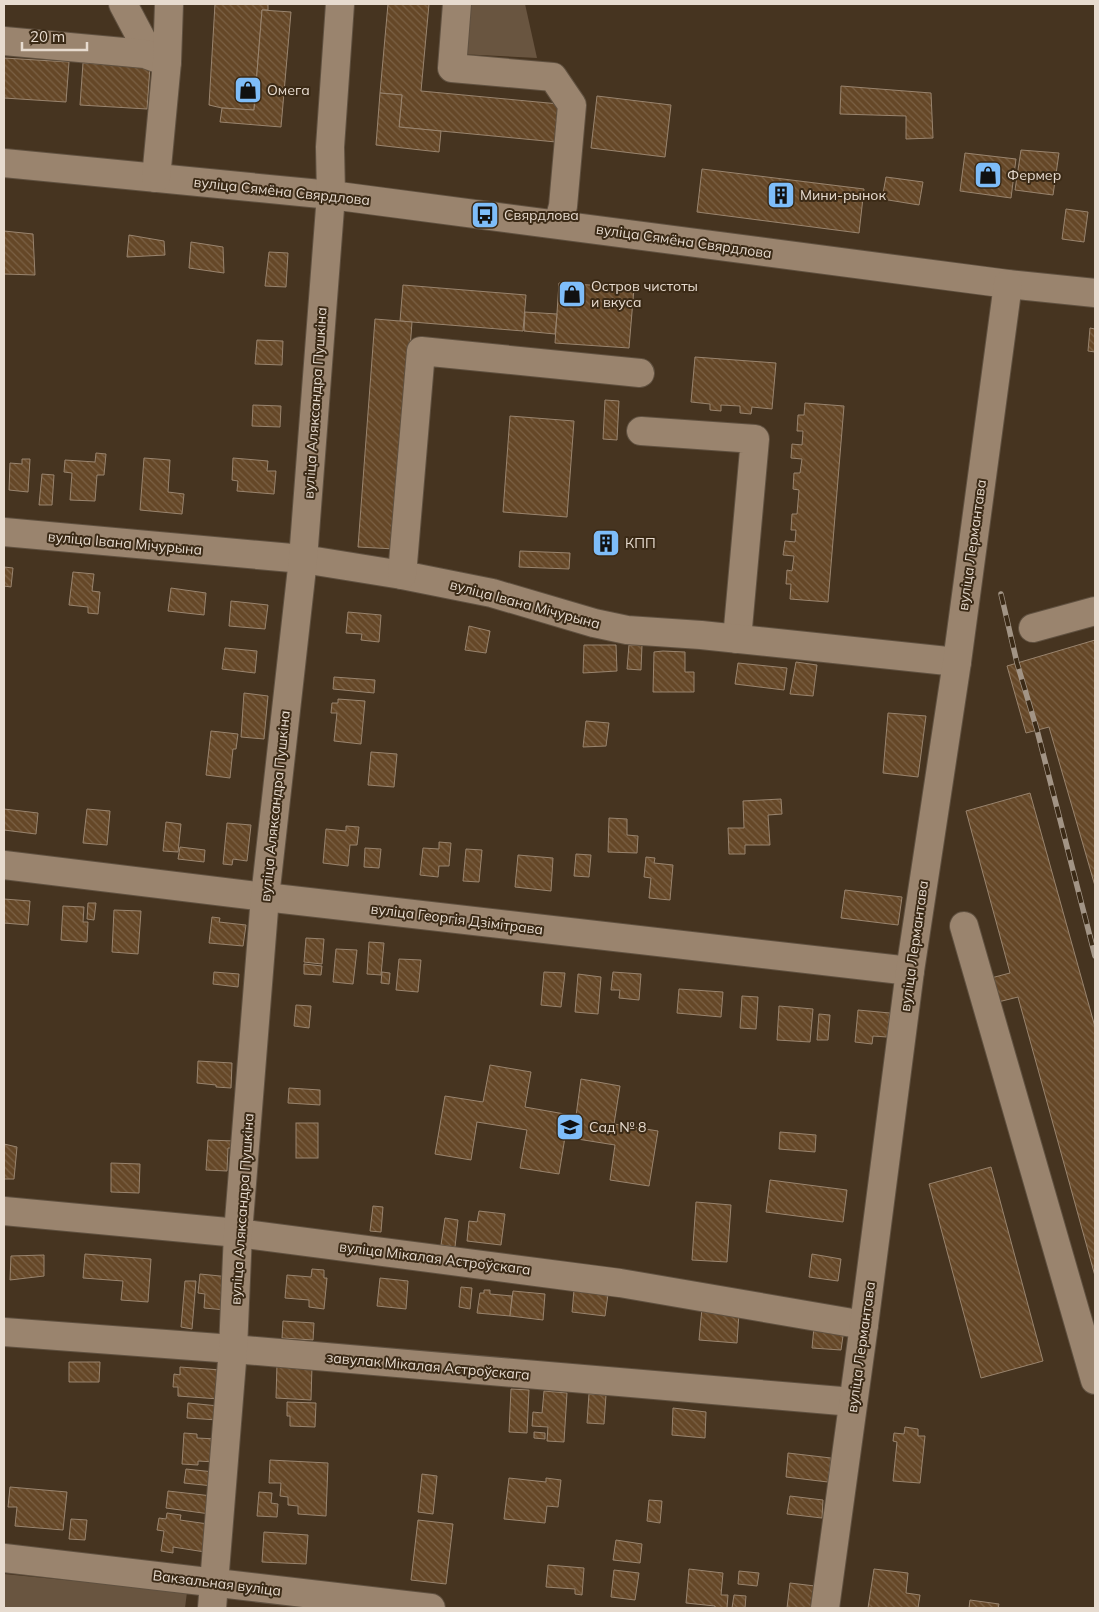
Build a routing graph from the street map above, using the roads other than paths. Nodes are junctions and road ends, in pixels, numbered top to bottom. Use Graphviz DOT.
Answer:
graph roads {
  1 [pos="123,4"];
  2 [pos="169,4"];
  3 [pos="340,4"];
  4 [pos="457,4"];
  5 [pos="4,41"];
  6 [pos="158,59"];
  7 [pos="4,163"];
  8 [pos="156,178"];
  9 [pos="331,194"];
  10 [pos="558,224"];
  11 [pos="1008,284"];
  12 [pos="1095,293"];
  13 [pos="640,373"];
  14 [pos="640,432"];
  15 [pos="4,532"];
  16 [pos="303,559"];
  17 [pos="402,575"];
  18 [pos="1095,612"];
  19 [pos="1033,628"];
  20 [pos="737,639"];
  21 [pos="957,662"];
  22 [pos="4,865"];
  23 [pos="264,897"];
  24 [pos="964,926"];
  25 [pos="910,971"];
  26 [pos="4,1211"];
  27 [pos="238,1232"];
  28 [pos="864,1325"];
  29 [pos="4,1332"];
  30 [pos="233,1349"];
  31 [pos="1095,1380"];
  32 [pos="853,1402"];
  33 [pos="4,1558"];
  34 [pos="213,1596"];
  35 [pos="431,1608"];
  36 [pos="825,1608"];
  1 -- 6 [label="street"];
  2 -- 6 [label="street"];
  3 -- 9 [label="street, вуліца Аляксандра Пушкіна"];
  4 -- 10 [label="street"];
  5 -- 6 [label="street"];
  6 -- 8 [label="street"];
  7 -- 8 [label="street, вуліца Сямёна Свярдлова"];
  8 -- 9 [label="street, вуліца Сямёна Свярдлова"];
  9 -- 10 [label="street, вуліца Сямёна Свярдлова"];
  9 -- 16 [label="street, вуліца Аляксандра Пушкіна"];
  10 -- 11 [label="street, вуліца Сямёна Свярдлова"];
  11 -- 12 [label="street, вуліца Сямёна Свярдлова"];
  11 -- 21 [label="street, вуліца Лермантава"];
  13 -- 17 [label="street"];
  14 -- 20 [label="street"];
  15 -- 16 [label="street, вуліца Івана Мічурына"];
  16 -- 17 [label="street, вуліца Івана Мічурына"];
  16 -- 23 [label="street, вуліца Аляксандра Пушкіна"];
  17 -- 20 [label="street, вуліца Івана Мічурына"];
  18 -- 19 [label="street"];
  20 -- 21 [label="street, вуліца Івана Мічурына"];
  21 -- 25 [label="street, вуліца Лермантава"];
  22 -- 23 [label="street, вуліца Георгія Дзімітрава"];
  23 -- 25 [label="street, вуліца Георгія Дзімітрава"];
  23 -- 27 [label="street, вуліца Аляксандра Пушкіна"];
  24 -- 31 [label="street"];
  25 -- 28 [label="street, вуліца Лермантава"];
  26 -- 27 [label="street, вуліца Мікалая Астроўскага"];
  27 -- 28 [label="street, вуліца Мікалая Астроўскага"];
  27 -- 30 [label="street, вуліца Аляксандра Пушкіна"];
  28 -- 32 [label="street, вуліца Лермантава"];
  29 -- 30 [label="street, завулак Мікалая Астроўскага"];
  30 -- 32 [label="street, завулак Мікалая Астроўскага"];
  30 -- 34 [label="street, вуліца Аляксандра Пушкіна"];
  32 -- 36 [label="street, вуліца Лермантава"];
  33 -- 34 [label="street, Вакзальная вуліца"];
  34 -- 35 [label="street, Вакзальная вуліца"];
}
